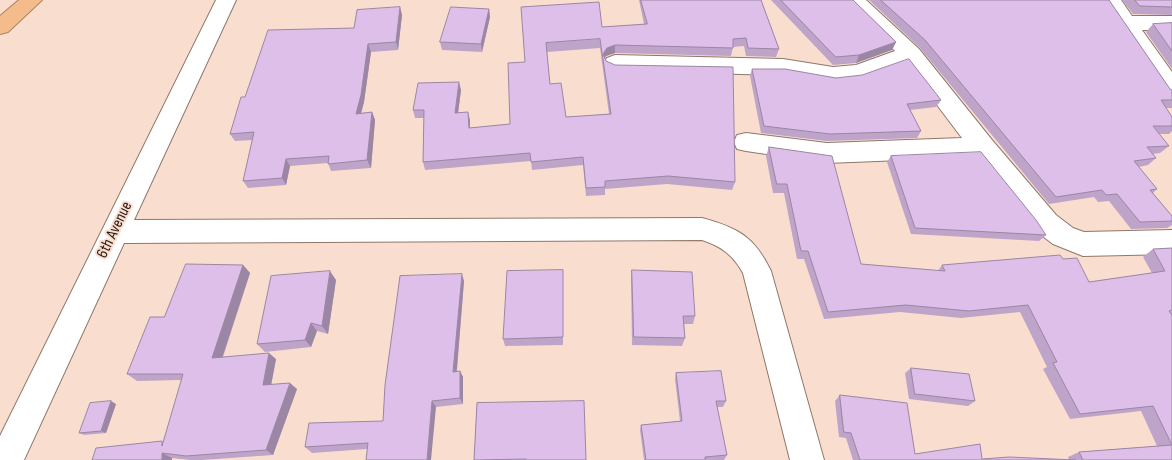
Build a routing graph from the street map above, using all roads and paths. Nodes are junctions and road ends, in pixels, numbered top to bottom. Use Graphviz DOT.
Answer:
graph roads {
  1 [pos="32,0"];
  2 [pos="226,0"];
  3 [pos="854,0"];
  4 [pos="1110,0"];
  5 [pos="1128,23"];
  6 [pos="1172,23"];
  7 [pos="0,27"];
  8 [pos="912,54"];
  9 [pos="615,63"];
  10 [pos="1172,90"];
  11 [pos="746,142"];
  12 [pos="983,147"];
  13 [pos="114,232"];
  14 [pos="1172,242"];
  15 [pos="6,460"];
  16 [pos="807,460"];
  1 -- 7 [label="highway"];
  2 -- 13 [label="street, 6th Avenue"];
  3 -- 8 [label="street"];
  4 -- 5 [label="street"];
  5 -- 6 [label="street"];
  5 -- 10 [label="street"];
  8 -- 9 [label="street"];
  8 -- 12 [label="street"];
  11 -- 12 [label="street"];
  12 -- 14 [label="street"];
  13 -- 15 [label="street, 6th Avenue"];
  13 -- 16 [label="street"];
}
